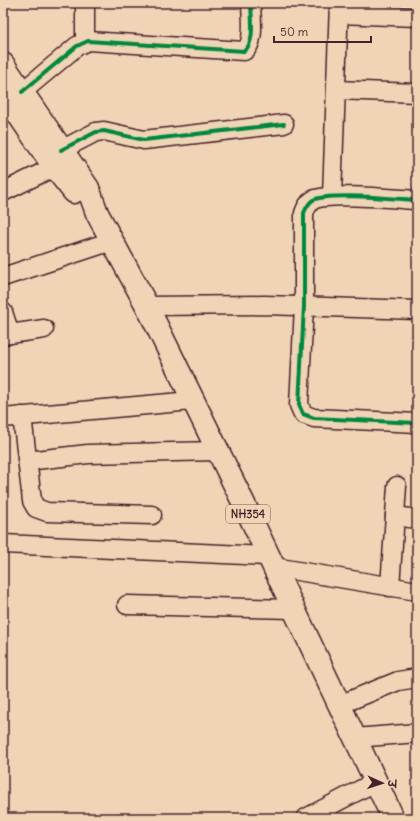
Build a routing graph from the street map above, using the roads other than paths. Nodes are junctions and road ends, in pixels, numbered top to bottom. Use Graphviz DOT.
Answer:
graph roads {
  1 [pos="85,3"];
  2 [pos="251,3"];
  3 [pos="339,8"];
  4 [pos="417,17"];
  5 [pos="85,42"];
  6 [pos="3,64"];
  7 [pos="336,90"];
  8 [pos="12,92"];
  9 [pos="417,93"];
  10 [pos="284,124"];
  11 [pos="57,159"];
  12 [pos="3,192"];
  13 [pos="332,196"];
  14 [pos="417,200"];
  15 [pos="112,241"];
  16 [pos="3,277"];
  17 [pos="147,306"];
  18 [pos="304,306"];
  19 [pos="417,310"];
  20 [pos="3,312"];
  21 [pos="44,329"];
  22 [pos="6,334"];
  23 [pos="192,401"];
  24 [pos="22,416"];
  25 [pos="3,418"];
  26 [pos="417,423"];
  27 [pos="217,451"];
  28 [pos="27,461"];
  29 [pos="397,486"];
  30 [pos="152,515"];
  31 [pos="395,516"];
  32 [pos="417,519"];
  33 [pos="3,544"];
  34 [pos="271,562"];
  35 [pos="390,587"];
  36 [pos="417,591"];
  37 [pos="127,605"];
  38 [pos="294,610"];
  39 [pos="417,678"];
  40 [pos="339,705"];
  41 [pos="417,733"];
  42 [pos="355,738"];
  43 [pos="375,782"];
  44 [pos="306,818"];
  45 [pos="392,818"];
  1 -- 5 [label="street"];
  2 -- 5 [label="street"];
  3 -- 4 [label="street"];
  3 -- 7 [label="street"];
  5 -- 8 [label="street"];
  6 -- 8 [label="highway, NH354"];
  7 -- 9 [label="street"];
  7 -- 13 [label="street"];
  8 -- 11 [label="highway, NH354"];
  10 -- 11 [label="street"];
  11 -- 12 [label="street"];
  11 -- 15 [label="highway, NH354"];
  13 -- 14 [label="street"];
  13 -- 18 [label="street"];
  15 -- 16 [label="street"];
  15 -- 17 [label="highway, NH354"];
  17 -- 18 [label="street"];
  17 -- 23 [label="highway, NH354"];
  18 -- 19 [label="street"];
  18 -- 26 [label="street"];
  20 -- 22 [label="street"];
  21 -- 22 [label="street"];
  23 -- 24 [label="street"];
  23 -- 27 [label="highway, NH354"];
  24 -- 25 [label="street"];
  24 -- 28 [label="street"];
  27 -- 28 [label="street"];
  27 -- 34 [label="highway, NH354"];
  28 -- 30 [label="street"];
  29 -- 31 [label="street"];
  31 -- 32 [label="street"];
  31 -- 35 [label="street"];
  33 -- 34 [label="street"];
  34 -- 35 [label="street"];
  34 -- 38 [label="highway, NH354"];
  35 -- 36 [label="street"];
  37 -- 38 [label="street"];
  38 -- 40 [label="highway, NH354"];
  39 -- 40 [label="street"];
  40 -- 42 [label="highway, NH354"];
  41 -- 42 [label="street"];
  42 -- 43 [label="highway, NH354"];
  43 -- 44 [label="street"];
  43 -- 45 [label="highway, NH354"];
}
